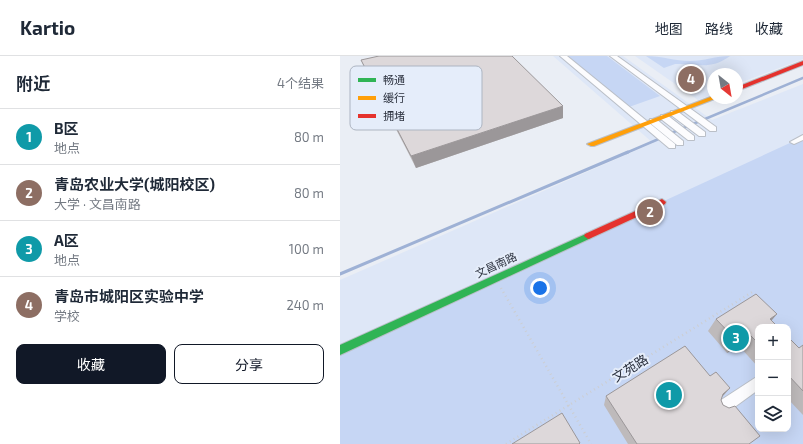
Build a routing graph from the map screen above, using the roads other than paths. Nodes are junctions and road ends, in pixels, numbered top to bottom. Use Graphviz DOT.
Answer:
graph roads {
  1 [pos="563,56"];
  2 [pos="613,56"];
  3 [pos="803,63"];
  4 [pos="743,87"];
  5 [pos="707,102"];
  6 [pos="688,111"];
  7 [pos="672,117"];
  8 [pos="652,125"];
  9 [pos="713,130"];
  10 [pos="702,134"];
  11 [pos="803,137"];
  12 [pos="691,138"];
  13 [pos="794,142"];
  14 [pos="680,143"];
  15 [pos="591,144"];
  16 [pos="672,146"];
  17 [pos="662,202"];
  18 [pos="340,350"];
  19 [pos="755,384"];
  20 [pos="720,409"];
  1 -- 8 [label="street"];
  2 -- 6 [label="street"];
  3 -- 4 [label="street"];
  5 -- 6 [label="street"];
  6 -- 7 [label="street"];
  6 -- 9 [label="street"];
  7 -- 8 [label="street"];
  7 -- 10 [label="street"];
  7 -- 12 [label="street"];
  8 -- 14 [label="street"];
  8 -- 15 [label="street"];
  8 -- 16 [label="street"];
  11 -- 13 [label="street"];
  17 -- 18 [label="street, 文昌南路"];
  19 -- 20 [label="street"];
}
